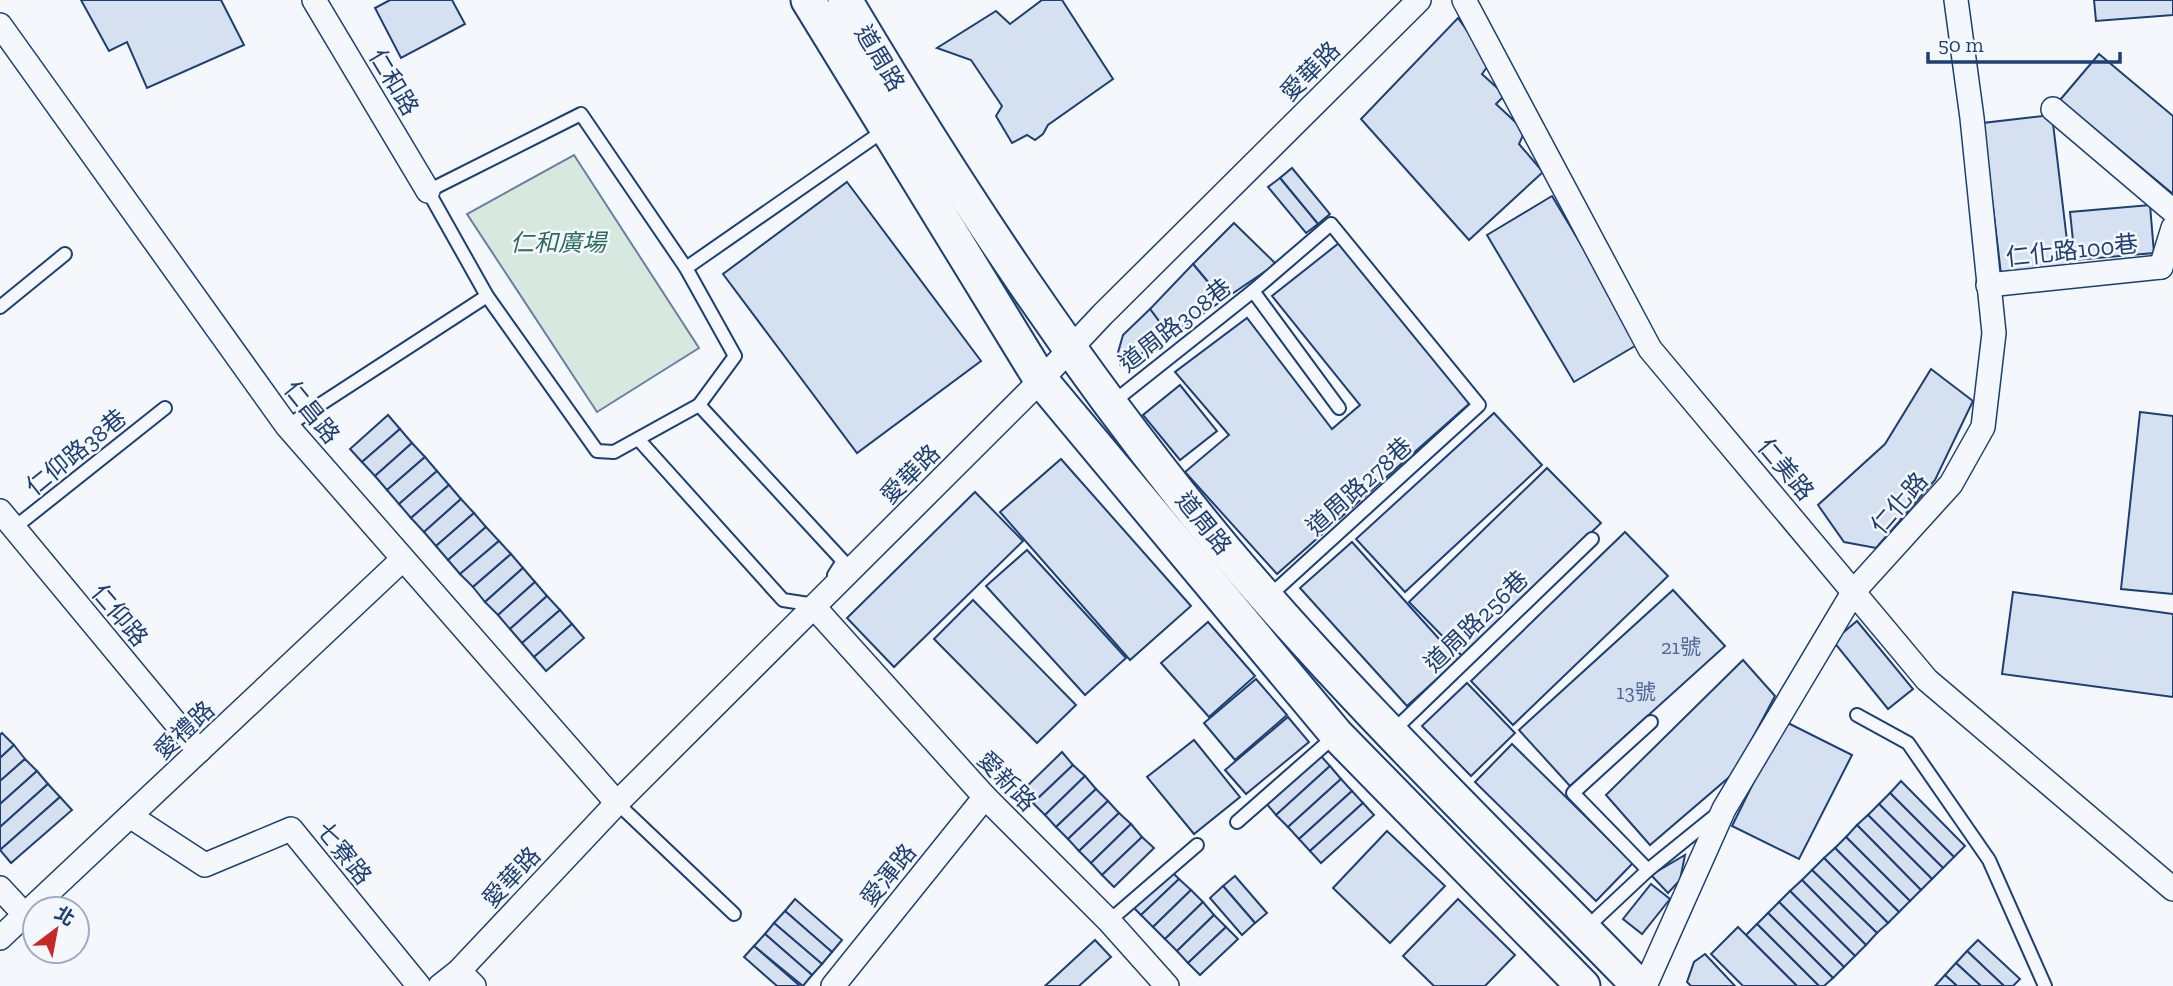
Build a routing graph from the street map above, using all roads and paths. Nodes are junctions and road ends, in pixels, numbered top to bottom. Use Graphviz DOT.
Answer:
graph roads {
  1 [pos="314,0"];
  2 [pos="808,0"];
  3 [pos="845,0"];
  4 [pos="1419,0"];
  5 [pos="1464,0"];
  6 [pos="1956,0"];
  7 [pos="0,25"];
  8 [pos="7,52"];
  9 [pos="2053,109"];
  10 [pos="886,129"];
  11 [pos="428,191"];
  12 [pos="2173,211"];
  13 [pos="2173,228"];
  14 [pos="65,254"];
  15 [pos="686,268"];
  16 [pos="2167,271"];
  17 [pos="1988,285"];
  18 [pos="1253,291"];
  19 [pos="487,296"];
  20 [pos="0,307"];
  21 [pos="1070,350"];
  22 [pos="1041,380"];
  23 [pos="699,405"];
  24 [pos="1109,405"];
  25 [pos="165,408"];
  26 [pos="1339,408"];
  27 [pos="287,426"];
  28 [pos="639,440"];
  29 [pos="7,520"];
  30 [pos="1592,539"];
  31 [pos="403,558"];
  32 [pos="1854,591"];
  33 [pos="1267,598"];
  34 [pos="814,607"];
  35 [pos="1857,715"];
  36 [pos="1651,722"];
  37 [pos="1389,734"];
  38 [pos="1337,735"];
  39 [pos="199,751"];
  40 [pos="985,797"];
  41 [pos="617,803"];
  42 [pos="1724,809"];
  43 [pos="130,816"];
  44 [pos="1237,822"];
  45 [pos="1197,845"];
  46 [pos="1648,870"];
  47 [pos="0,888"];
  48 [pos="2173,889"];
  49 [pos="46,895"];
  50 [pos="21,911"];
  51 [pos="734,914"];
  52 [pos="21,919"];
  53 [pos="1109,921"];
  54 [pos="1584,931"];
  55 [pos="0,938"];
  56 [pos="467,978"];
  57 [pos="419,986"];
  58 [pos="440,986"];
  59 [pos="833,986"];
  60 [pos="1167,986"];
  61 [pos="1583,986"];
  62 [pos="1639,986"];
  63 [pos="1645,986"];
  64 [pos="2045,986"];
  1 -- 11 [label="street, 仁和路"];
  2 -- 10 [label="main road, 道周路"];
  3 -- 21 [label="main road, 道周路"];
  4 -- 21 [label="street, 愛華路"];
  5 -- 32 [label="street, 仁美路"];
  6 -- 17 [label="street, 仁化路"];
  7 -- 8 [label="street, 仁昌路"];
  8 -- 27 [label="street, 仁昌路"];
  9 -- 12 [label="street"];
  10 -- 15 [label="lane"];
  10 -- 22 [label="main road, 道周路"];
  11 -- 15 [label="lane"];
  11 -- 19 [label="lane"];
  13 -- 16 [label="street"];
  14 -- 20 [label="lane"];
  15 -- 23 [label="lane"];
  16 -- 17 [label="street, 仁化路100巷"];
  17 -- 32 [label="street, 仁化路"];
  18 -- 24 [label="lane, 道周路308巷"];
  18 -- 26 [label="lane, 道周路308巷"];
  18 -- 33 [label="lane, 道周路278巷"];
  19 -- 27 [label="lane"];
  19 -- 28 [label="lane"];
  21 -- 22 [label="street, 愛華路"];
  21 -- 24 [label="main road, 道周路"];
  22 -- 34 [label="street, 愛華路"];
  22 -- 38 [label="main road, 道周路"];
  23 -- 28 [label="lane"];
  23 -- 34 [label="lane"];
  24 -- 33 [label="main road, 道周路"];
  25 -- 29 [label="lane, 仁仰路38巷"];
  27 -- 31 [label="street, 仁昌路"];
  28 -- 34 [label="lane"];
  29 -- 39 [label="street, 仁仰路"];
  30 -- 37 [label="lane, 道周路256巷"];
  31 -- 39 [label="street, 愛禮路"];
  31 -- 41 [label="street, 仁昌路"];
  32 -- 42 [label="street, 仁化路"];
  32 -- 48 [label="street, 仁美路"];
  33 -- 37 [label="main road, 道周路"];
  34 -- 40 [label="street, 愛新路"];
  34 -- 41 [label="street, 愛華路"];
  35 -- 64 [label="lane"];
  36 -- 46 [label="lane"];
  37 -- 54 [label="main road, 道周路"];
  38 -- 44 [label="lane"];
  38 -- 61 [label="main road, 道周路"];
  39 -- 43 [label="street, 愛禮路"];
  40 -- 53 [label="street, 愛新路"];
  40 -- 59 [label="street, 愛渾路"];
  41 -- 51 [label="lane"];
  41 -- 56 [label="street, 愛華路"];
  42 -- 46 [label="lane"];
  42 -- 63 [label="street, 仁化路"];
  43 -- 49 [label="street, 愛禮路"];
  43 -- 57 [label="street, 七寮路"];
  45 -- 53 [label="lane"];
  46 -- 54 [label="lane"];
  47 -- 50 [label="street"];
  52 -- 55 [label="street, 愛禮路"];
  53 -- 60 [label="street, 愛新路"];
  54 -- 62 [label="main road, 道周路"];
  56 -- 58 [label="street, 愛華路"];
}
